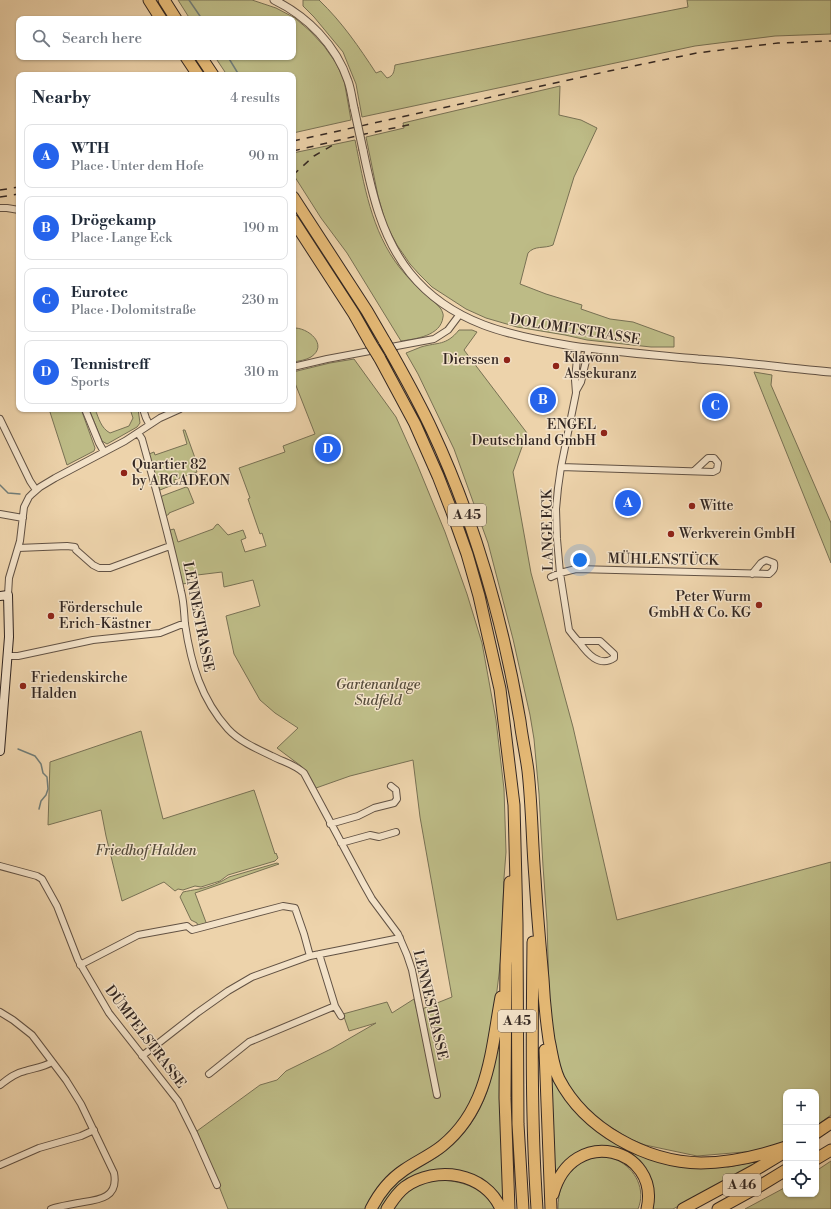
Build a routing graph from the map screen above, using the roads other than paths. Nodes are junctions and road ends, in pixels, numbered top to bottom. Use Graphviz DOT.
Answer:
graph roads {
  1 [pos="149,0"];
  2 [pos="164,0"];
  3 [pos="274,0"];
  4 [pos="159,16"];
  5 [pos="174,16"];
  6 [pos="188,60"];
  7 [pos="203,60"];
  8 [pos="196,72"];
  9 [pos="211,72"];
  10 [pos="296,202"];
  11 [pos="0,208"];
  12 [pos="16,210"];
  13 [pos="296,225"];
  14 [pos="460,314"];
  15 [pos="578,347"];
  16 [pos="589,348"];
  17 [pos="296,366"];
  18 [pos="831,372"];
  19 [pos="576,393"];
  20 [pos="86,412"];
  21 [pos="144,412"];
  22 [pos="173,412"];
  23 [pos="0,419"];
  24 [pos="149,424"];
  25 [pos="138,433"];
  26 [pos="104,452"];
  27 [pos="561,467"];
  28 [pos="694,471"];
  29 [pos="36,490"];
  30 [pos="0,514"];
  31 [pos="23,518"];
  32 [pos="170,546"];
  33 [pos="18,548"];
  34 [pos="560,573"];
  35 [pos="752,574"];
  36 [pos="550,577"];
  37 [pos="4,596"];
  38 [pos="185,623"];
  39 [pos="578,641"];
  40 [pos="7,656"];
  41 [pos="0,751"];
  42 [pos="391,786"];
  43 [pos="330,824"];
  44 [pos="396,832"];
  45 [pos="514,832"];
  46 [pos="341,843"];
  47 [pos="0,866"];
  48 [pos="535,880"];
  49 [pos="400,938"];
  50 [pos="320,954"];
  51 [pos="310,956"];
  52 [pos="80,965"];
  53 [pos="506,965"];
  54 [pos="335,1006"];
  55 [pos="545,1010"];
  56 [pos="0,1012"];
  57 [pos="341,1016"];
  58 [pos="142,1056"];
  59 [pos="52,1062"];
  60 [pos="209,1074"];
  61 [pos="0,1085"];
  62 [pos="437,1095"];
  63 [pos="831,1123"];
  64 [pos="94,1130"];
  65 [pos="819,1131"];
  66 [pos="831,1132"];
  67 [pos="819,1140"];
  68 [pos="831,1143"];
  69 [pos="783,1148"];
  70 [pos="819,1150"];
  71 [pos="831,1150"];
  72 [pos="783,1153"];
  73 [pos="819,1157"];
  74 [pos="784,1161"];
  75 [pos="0,1165"];
  76 [pos="783,1172"];
  77 [pos="783,1179"];
  78 [pos="217,1185"];
  79 [pos="551,1207"];
  80 [pos="732,1208"];
  81 [pos="51,1209"];
  82 [pos="371,1209"];
  83 [pos="387,1209"];
  84 [pos="501,1209"];
  85 [pos="509,1209"];
  86 [pos="523,1209"];
  87 [pos="536,1209"];
  88 [pos="647,1209"];
  89 [pos="683,1209"];
  90 [pos="698,1209"];
  91 [pos="718,1209"];
  1 -- 4 [label="highway"];
  2 -- 5 [label="highway"];
  3 -- 14 [label="street, DOLOMITSTRASSE, bridge"];
  6 -- 8 [label="highway"];
  7 -- 9 [label="highway"];
  10 -- 48 [label="highway, A 45, bridge"];
  11 -- 12 [label="street"];
  13 -- 45 [label="highway, A 45, bridge"];
  14 -- 15 [label="street, DOLOMITSTRASSE"];
  14 -- 17 [label="street"];
  15 -- 16 [label="street, DOLOMITSTRASSE"];
  15 -- 19 [label="street, LANGE ECK"];
  16 -- 18 [label="street, DOLOMITSTRASSE"];
  16 -- 19 [label="street, LANGE ECK"];
  19 -- 27 [label="street, LANGE ECK"];
  20 -- 26 [label="street"];
  21 -- 24 [label="street"];
  22 -- 24 [label="street"];
  23 -- 29 [label="street"];
  24 -- 25 [label="street"];
  25 -- 26 [label="street"];
  25 -- 32 [label="street, LENNESTRASSE"];
  26 -- 29 [label="street"];
  27 -- 28 [label="street"];
  27 -- 34 [label="street, LANGE ECK"];
  29 -- 31 [label="street"];
  30 -- 31 [label="street"];
  31 -- 33 [label="street"];
  32 -- 33 [label="street"];
  32 -- 38 [label="street, LENNESTRASSE"];
  33 -- 37 [label="street"];
  34 -- 35 [label="street, MÜHLENSTÜCK"];
  34 -- 36 [label="street, MÜHLENSTÜCK"];
  34 -- 39 [label="street, LANGE ECK"];
  37 -- 40 [label="main road"];
  38 -- 40 [label="street"];
  38 -- 43 [label="street, LENNESTRASSE"];
  39 -- 39 [label="street, LANGE ECK"];
  40 -- 41 [label="main road"];
  42 -- 43 [label="street"];
  43 -- 46 [label="street, LENNESTRASSE"];
  44 -- 46 [label="street"];
  45 -- 53 [label="highway"];
  45 -- 86 [label="highway, A 45"];
  46 -- 49 [label="street, LENNESTRASSE"];
  47 -- 52 [label="street, DÜMPELSTRASSE"];
  48 -- 55 [label="highway"];
  48 -- 87 [label="highway, A 45"];
  49 -- 50 [label="street"];
  49 -- 62 [label="street, LENNESTRASSE"];
  50 -- 51 [label="street"];
  50 -- 54 [label="street"];
  51 -- 52 [label="street"];
  51 -- 58 [label="street"];
  52 -- 58 [label="street, DÜMPELSTRASSE"];
  53 -- 82 [label="highway"];
  53 -- 85 [label="highway"];
  54 -- 57 [label="street"];
  54 -- 60 [label="street"];
  55 -- 69 [label="highway"];
  55 -- 79 [label="highway"];
  56 -- 59 [label="street"];
  58 -- 78 [label="street, DÜMPELSTRASSE"];
  59 -- 61 [label="street"];
  59 -- 64 [label="street"];
  63 -- 65 [label="highway"];
  64 -- 75 [label="street"];
  64 -- 81 [label="street"];
  66 -- 67 [label="highway"];
  68 -- 70 [label="highway"];
  71 -- 73 [label="highway"];
  72 -- 89 [label="highway"];
  74 -- 90 [label="highway, A 46"];
  76 -- 91 [label="highway, A 46"];
  77 -- 80 [label="highway"];
  79 -- 88 [label="highway"];
  83 -- 84 [label="highway"];
}
